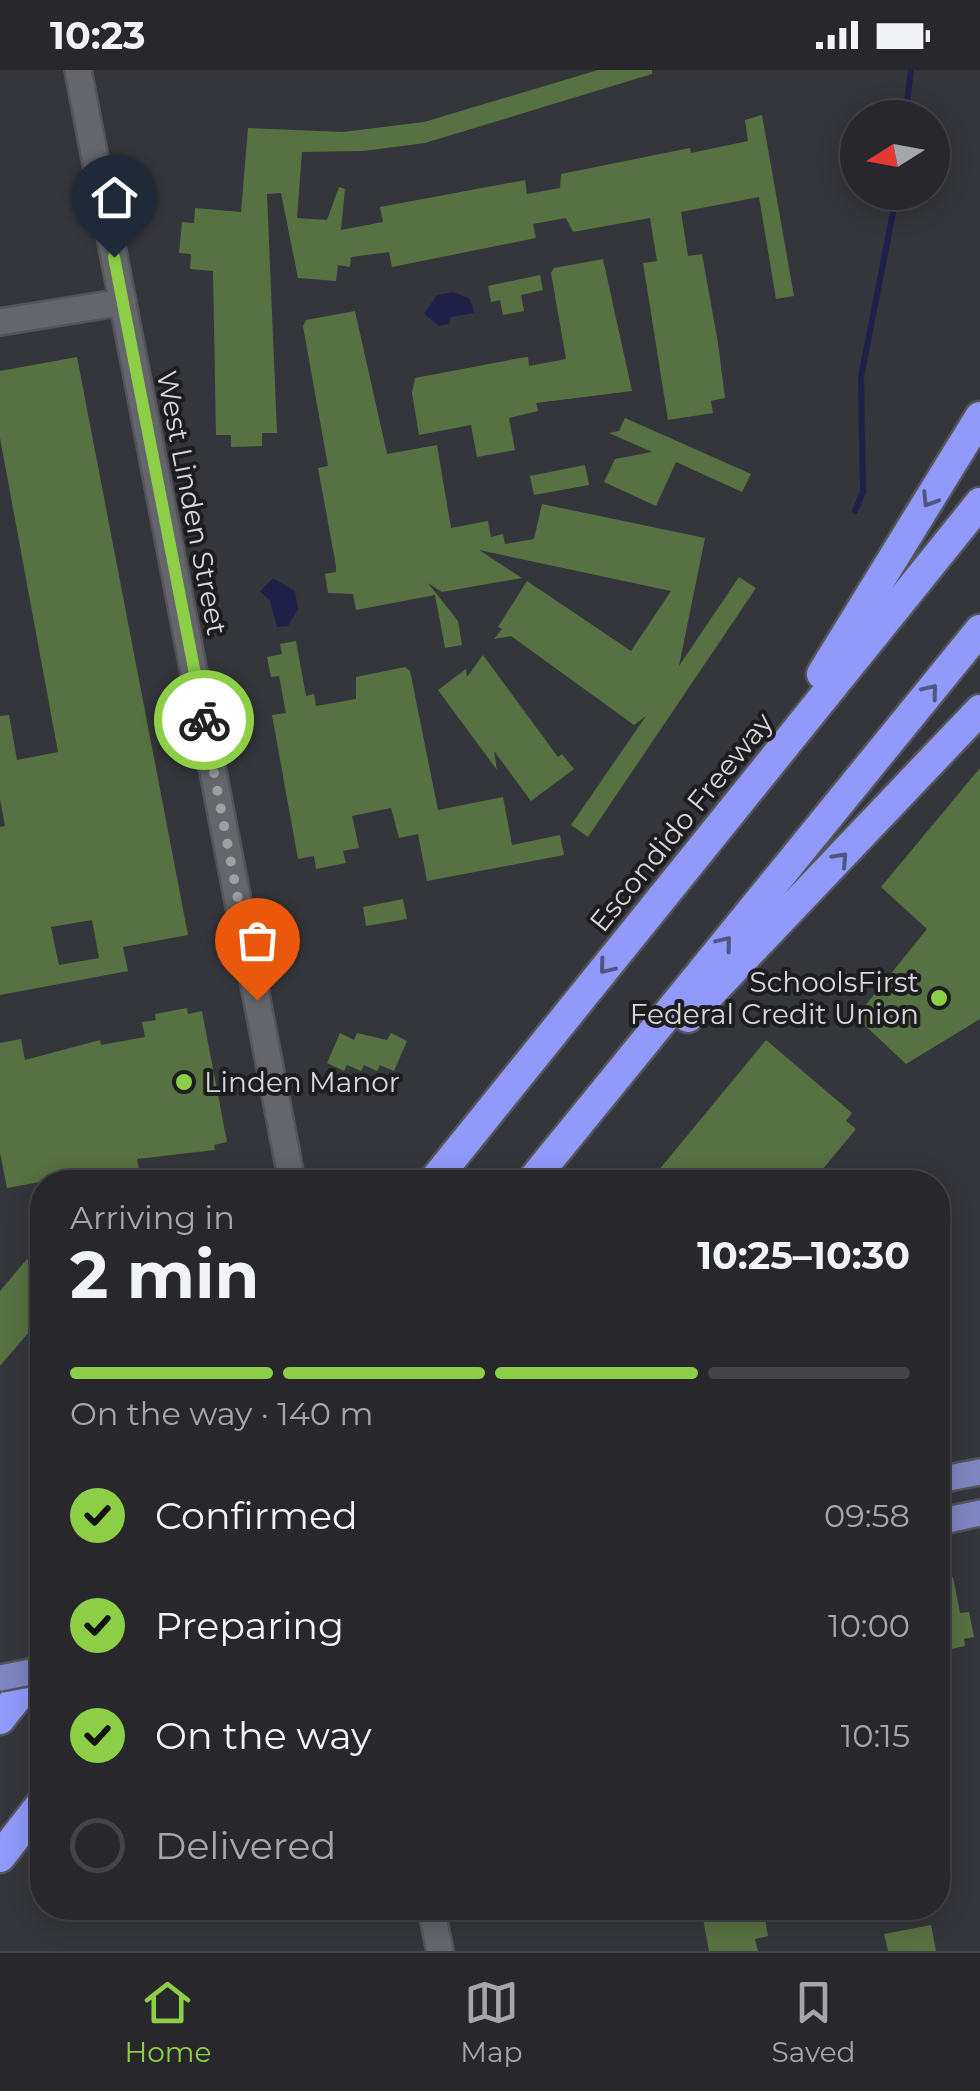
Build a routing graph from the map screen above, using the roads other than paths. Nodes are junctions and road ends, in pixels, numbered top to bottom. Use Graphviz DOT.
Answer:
graph roads {
  1 [pos="78,70"];
  2 [pos="123,302"];
  3 [pos="0,322"];
  4 [pos="980,417"];
  5 [pos="980,503"];
  6 [pos="980,630"];
  7 [pos="980,710"];
  8 [pos="756,782"];
  9 [pos="553,1155"];
  10 [pos="290,1170"];
  11 [pos="443,1170"];
  12 [pos="541,1170"];
  13 [pos="980,1472"];
  14 [pos="950,1478"];
  15 [pos="980,1513"];
  16 [pos="950,1519"];
  17 [pos="30,1671"];
  18 [pos="0,1678"];
  19 [pos="30,1683"];
  20 [pos="0,1719"];
  21 [pos="30,1818"];
  22 [pos="0,1857"];
  23 [pos="434,1920"];
  24 [pos="440,1951"];
  1 -- 2 [label="street, West Linden Street"];
  2 -- 3 [label="street"];
  2 -- 10 [label="street, West Linden Street"];
  4 -- 8 [label="highway, one-way"];
  5 -- 8 [label="highway, Escondido Freeway"];
  9 -- 6 [label="highway, one-way"];
  9 -- 7 [label="highway, one-way"];
  8 -- 11 [label="highway, Escondido Freeway, one-way"];
  9 -- 12 [label="highway"];
  13 -- 14 [label="main road"];
  15 -- 16 [label="main road"];
  17 -- 18 [label="main road, bridge"];
  19 -- 20 [label="highway"];
  21 -- 22 [label="highway"];
  23 -- 24 [label="street"];
}
